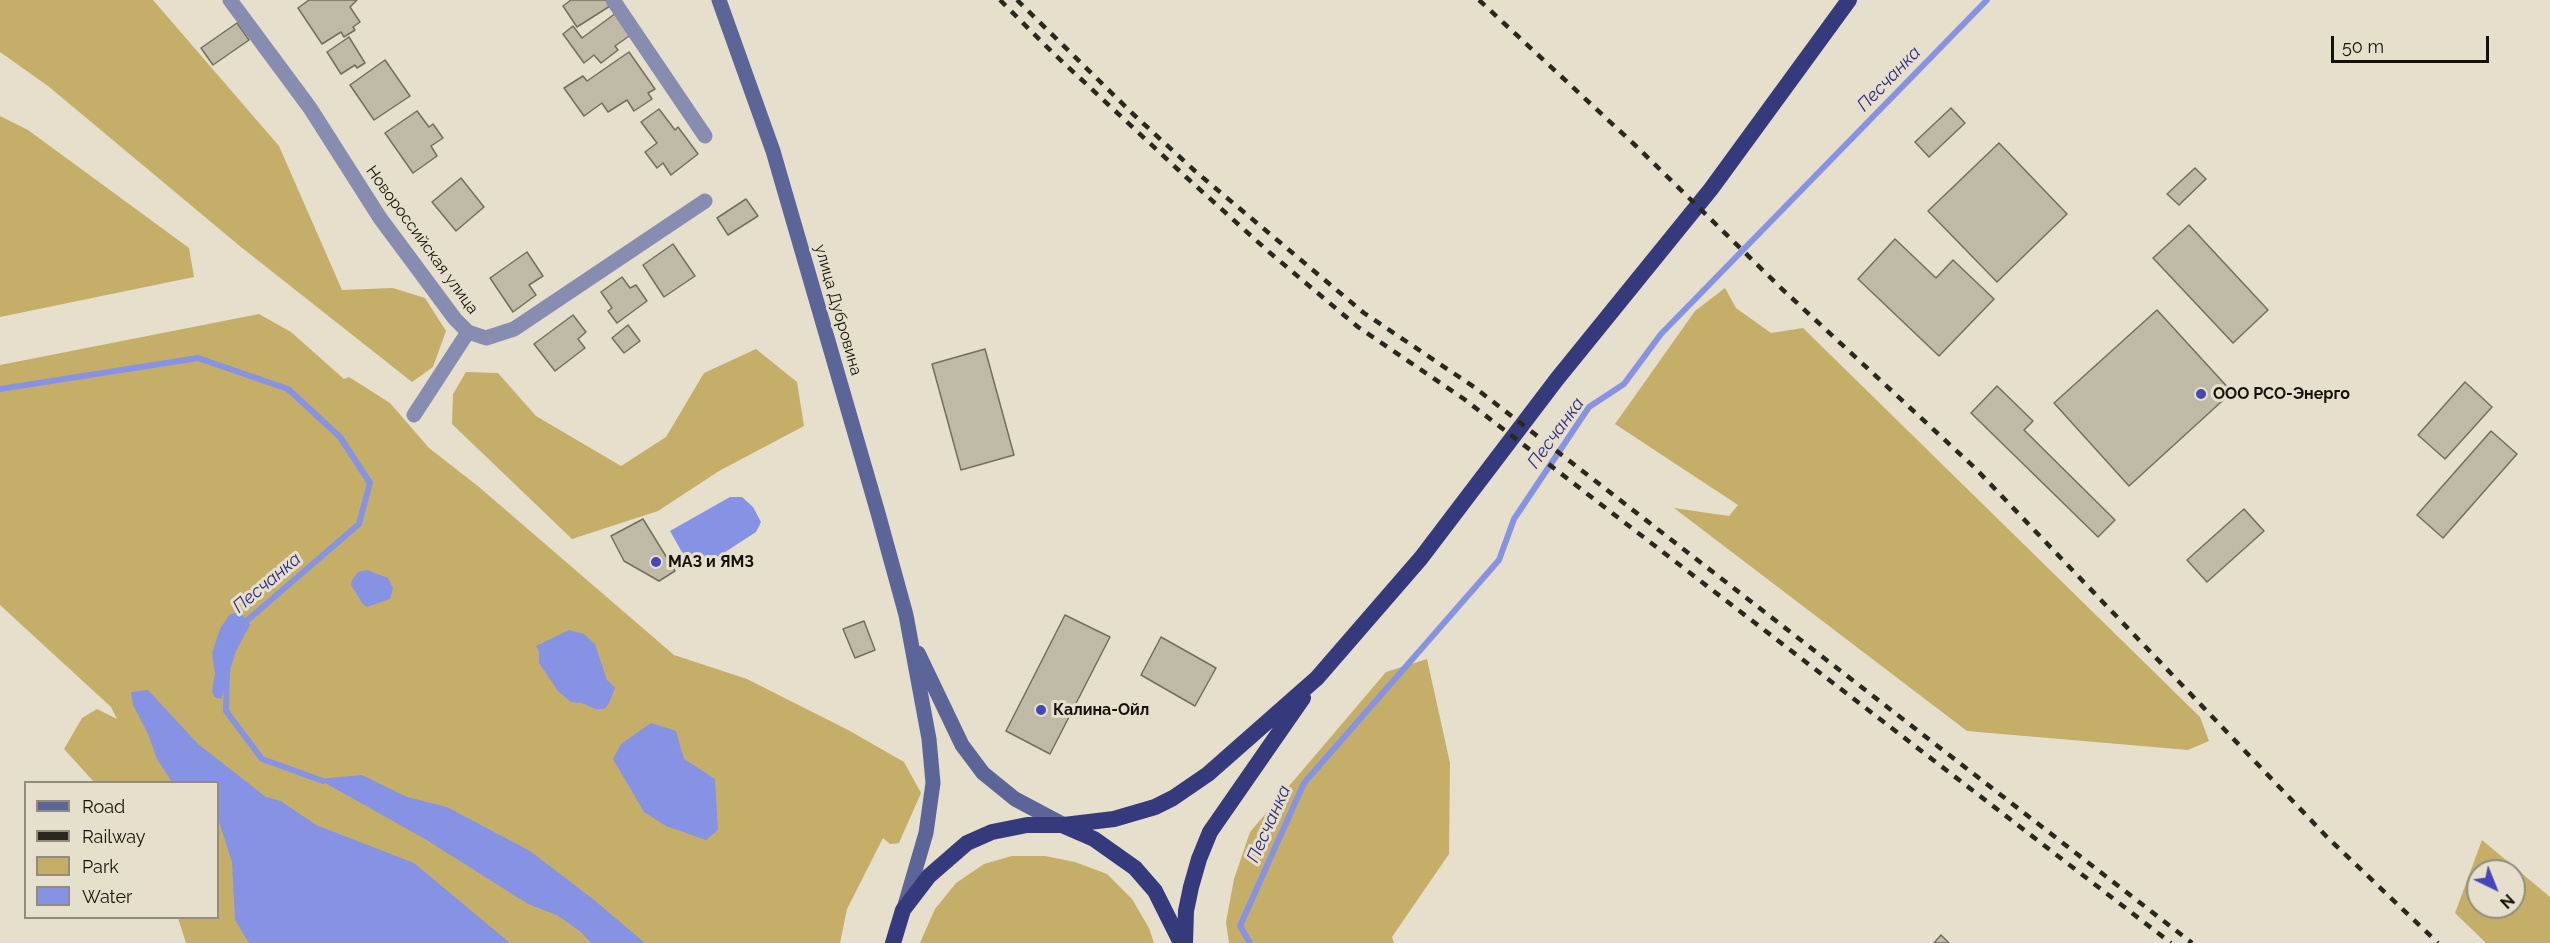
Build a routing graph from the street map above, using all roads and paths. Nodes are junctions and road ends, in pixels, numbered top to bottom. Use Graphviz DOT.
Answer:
graph roads {
  1 [pos="230,0"];
  2 [pos="613,0"];
  3 [pos="719,0"];
  4 [pos="1849,0"];
  5 [pos="705,136"];
  6 [pos="705,201"];
  7 [pos="468,332"];
  8 [pos="414,415"];
  9 [pos="909,634"];
  10 [pos="1317,678"];
  11 [pos="1064,825"];
  12 [pos="903,910"];
  13 [pos="893,943"];
  14 [pos="1183,943"];
  1 -- 7 [label="street, Новороссийская улица"];
  2 -- 5 [label="street"];
  3 -- 9 [label="main road, улица Дубровина"];
  4 -- 10 [label="highway"];
  6 -- 7 [label="street, Новороссийская улица"];
  7 -- 8 [label="street"];
  9 -- 11 [label="main road"];
  9 -- 12 [label="main road"];
  10 -- 11 [label="highway"];
  10 -- 14 [label="highway"];
  11 -- 12 [label="highway"];
  11 -- 14 [label="highway"];
  12 -- 13 [label="highway"];
}
